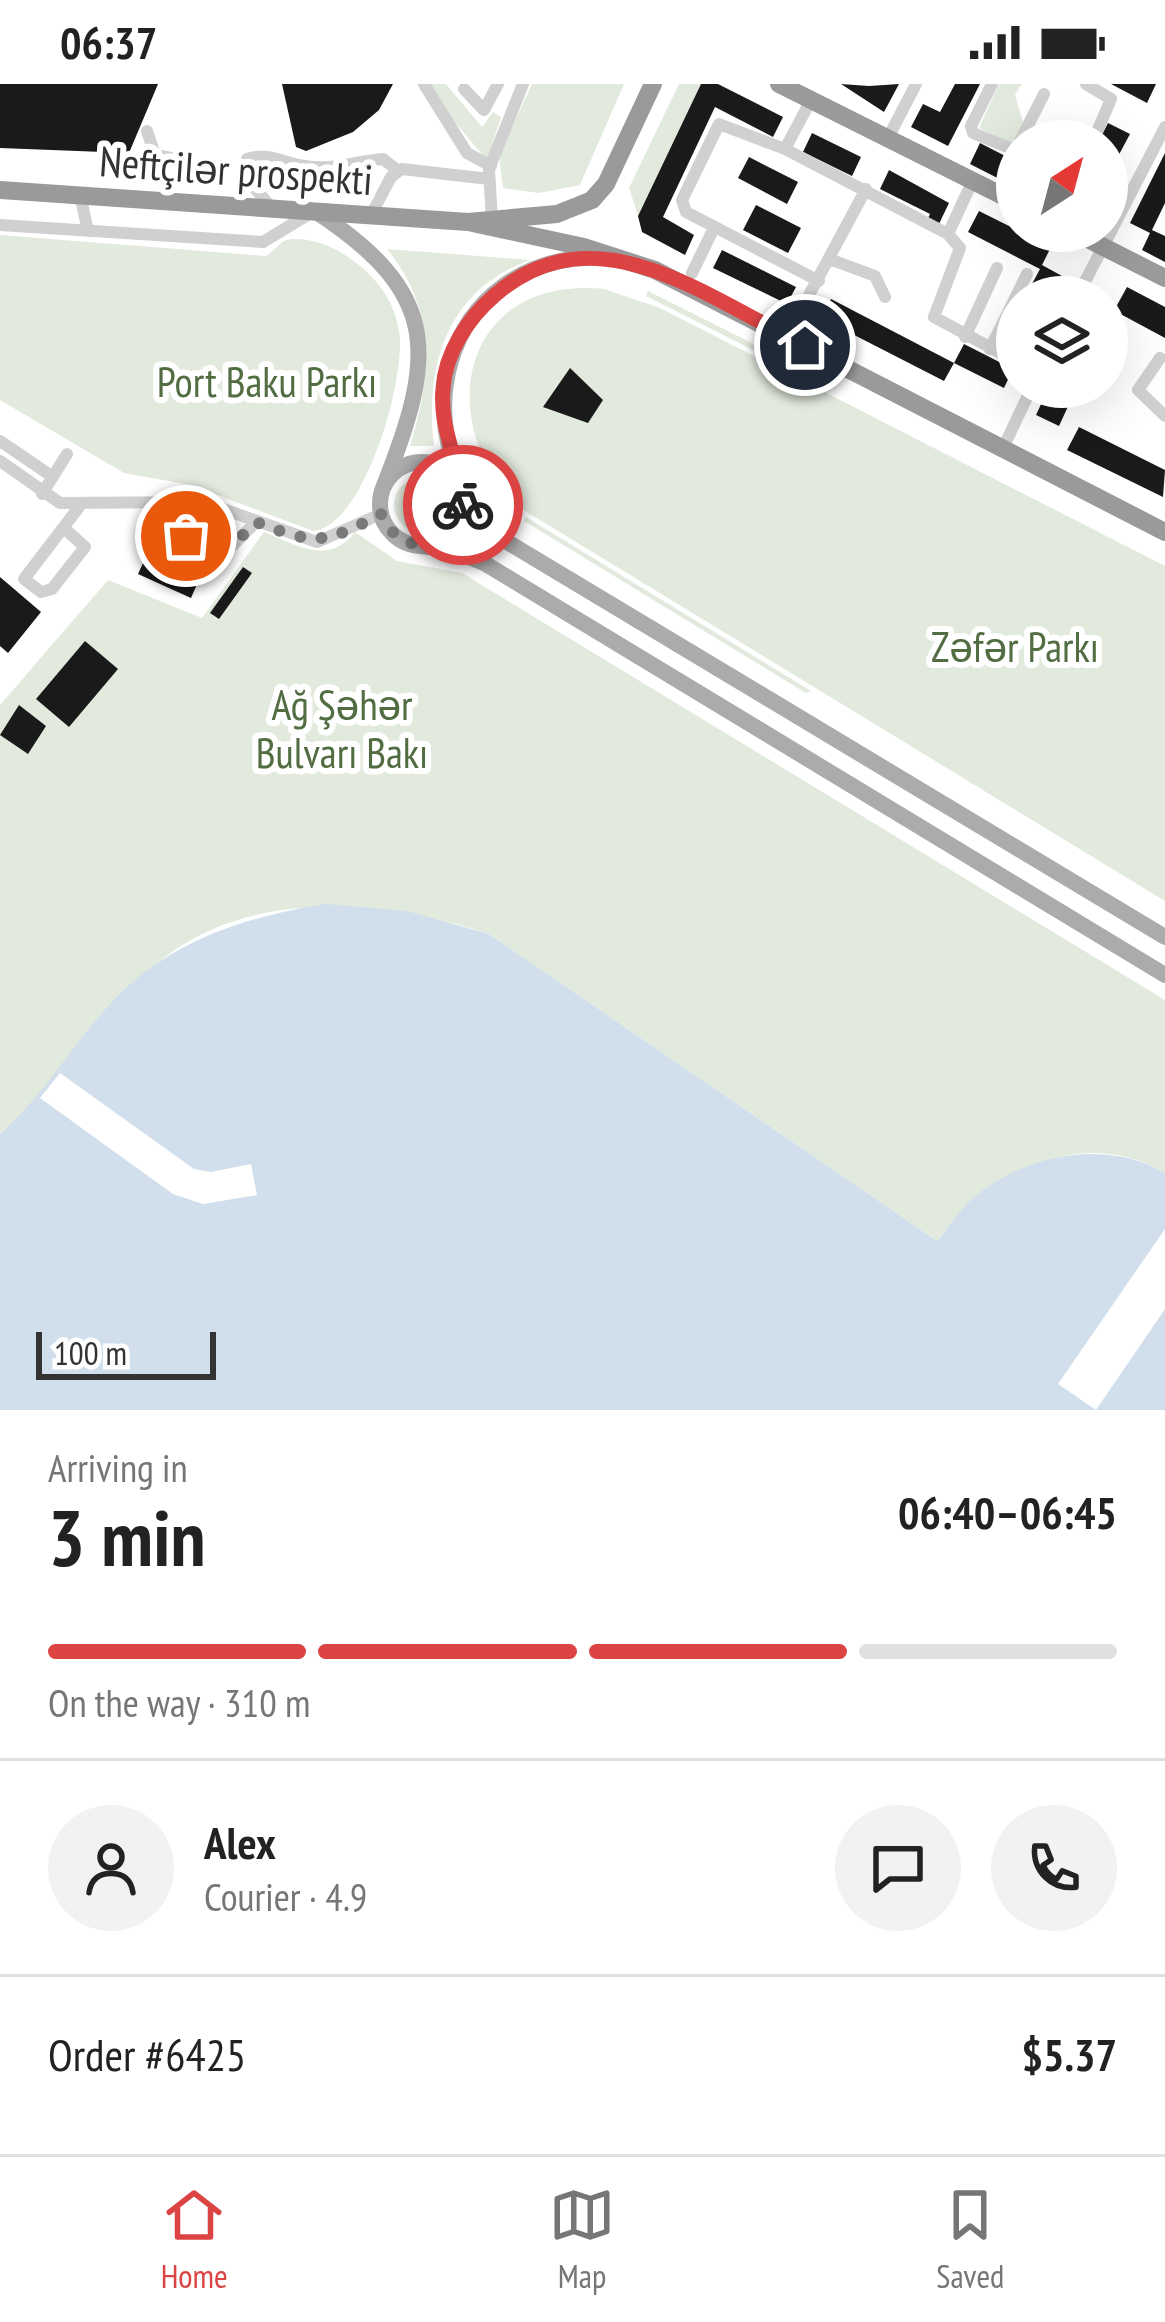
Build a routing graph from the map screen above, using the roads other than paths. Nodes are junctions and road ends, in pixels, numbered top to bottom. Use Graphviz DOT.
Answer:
graph roads {
  1 [pos="424,84"];
  2 [pos="499,84"];
  3 [pos="523,84"];
  4 [pos="653,84"];
  5 [pos="779,84"];
  6 [pos="916,84"];
  7 [pos="992,84"];
  8 [pos="1086,84"];
  9 [pos="464,86"];
  10 [pos="1044,94"];
  11 [pos="811,100"];
  12 [pos="1031,120"];
  13 [pos="1102,120"];
  14 [pos="1165,127"];
  15 [pos="147,130"];
  16 [pos="888,137"];
  17 [pos="996,140"];
  18 [pos="785,149"];
  19 [pos="187,161"];
  20 [pos="397,170"];
  21 [pos="490,172"];
  22 [pos="973,180"];
  23 [pos="866,189"];
  24 [pos="0,190"];
  25 [pos="996,192"];
  26 [pos="80,195"];
  27 [pos="1128,197"];
  28 [pos="272,208"];
  29 [pos="315,211"];
  30 [pos="371,215"];
  31 [pos="492,221"];
  32 [pos="467,222"];
  33 [pos="0,225"];
  34 [pos="713,230"];
  35 [pos="88,231"];
  36 [pos="948,234"];
  37 [pos="1112,252"];
  38 [pos="622,258"];
  39 [pos="832,260"];
  40 [pos="997,268"];
  41 [pos="692,273"];
  42 [pos="1027,274"];
  43 [pos="1165,278"];
  44 [pos="819,281"];
  45 [pos="885,297"];
  46 [pos="787,336"];
  47 [pos="965,337"];
  48 [pos="990,349"];
  49 [pos="996,352"];
  50 [pos="1160,358"];
  51 [pos="1022,408"];
  52 [pos="1165,416"];
  53 [pos="0,441"];
  54 [pos="1003,448"];
  55 [pos="68,454"];
  56 [pos="0,461"];
  57 [pos="53,477"];
  58 [pos="460,487"];
  59 [pos="383,488"];
  60 [pos="44,500"];
  61 [pos="80,507"];
  62 [pos="381,514"];
  63 [pos="256,522"];
  64 [pos="160,526"];
  65 [pos="65,529"];
  66 [pos="1165,532"];
  67 [pos="420,546"];
  68 [pos="1165,938"];
  69 [pos="1165,975"];
  1 -- 21 [label="street"];
  2 -- 9 [label="street"];
  3 -- 21 [label="street"];
  4 -- 31 [label="highway"];
  5 -- 11 [label="highway"];
  6 -- 16 [label="street"];
  7 -- 17 [label="street"];
  8 -- 13 [label="street"];
  10 -- 12 [label="street"];
  11 -- 16 [label="highway"];
  11 -- 18 [label="street"];
  14 -- 27 [label="street"];
  15 -- 19 [label="street"];
  16 -- 22 [label="highway"];
  18 -- 23 [label="street"];
  18 -- 34 [label="street"];
  20 -- 21 [label="street"];
  20 -- 28 [label="street"];
  20 -- 30 [label="street"];
  21 -- 31 [label="street"];
  22 -- 25 [label="highway"];
  22 -- 36 [label="street"];
  23 -- 36 [label="street"];
  23 -- 39 [label="street"];
  24 -- 26 [label="highway, Neftçilər prospekti"];
  26 -- 28 [label="highway, Neftçilər prospekti"];
  26 -- 35 [label="street"];
  28 -- 29 [label="highway, Neftçilər prospekti"];
  29 -- 30 [label="highway, Neftçilər prospekti"];
  29 -- 35 [label="street"];
  29 -- 59 [label="main road"];
  30 -- 32 [label="highway, Neftçilər prospekti"];
  31 -- 32 [label="highway"];
  32 -- 38 [label="highway"];
  33 -- 35 [label="street"];
  34 -- 41 [label="street"];
  34 -- 44 [label="street"];
  36 -- 47 [label="street"];
  37 -- 43 [label="highway"];
  38 -- 46 [label="highway"];
  38 -- 58 [label="main road"];
  39 -- 44 [label="street"];
  39 -- 45 [label="street"];
  40 -- 47 [label="street"];
  42 -- 48 [label="street"];
  44 -- 46 [label="street"];
  46 -- 54 [label="highway"];
  47 -- 48 [label="street"];
  48 -- 49 [label="street"];
  50 -- 52 [label="street"];
  51 -- 54 [label="street"];
  53 -- 57 [label="street"];
  54 -- 66 [label="highway"];
  55 -- 57 [label="street"];
  56 -- 60 [label="street"];
  57 -- 60 [label="street"];
  58 -- 59 [label="main road"];
  58 -- 67 [label="main road"];
  58 -- 68 [label="main road"];
  59 -- 62 [label="main road"];
  60 -- 61 [label="street"];
  61 -- 63 [label="street"];
  61 -- 65 [label="street"];
  62 -- 63 [label="street"];
  62 -- 67 [label="main road"];
  63 -- 64 [label="street"];
  65 -- 65 [label="street"];
  67 -- 69 [label="main road"];
}
